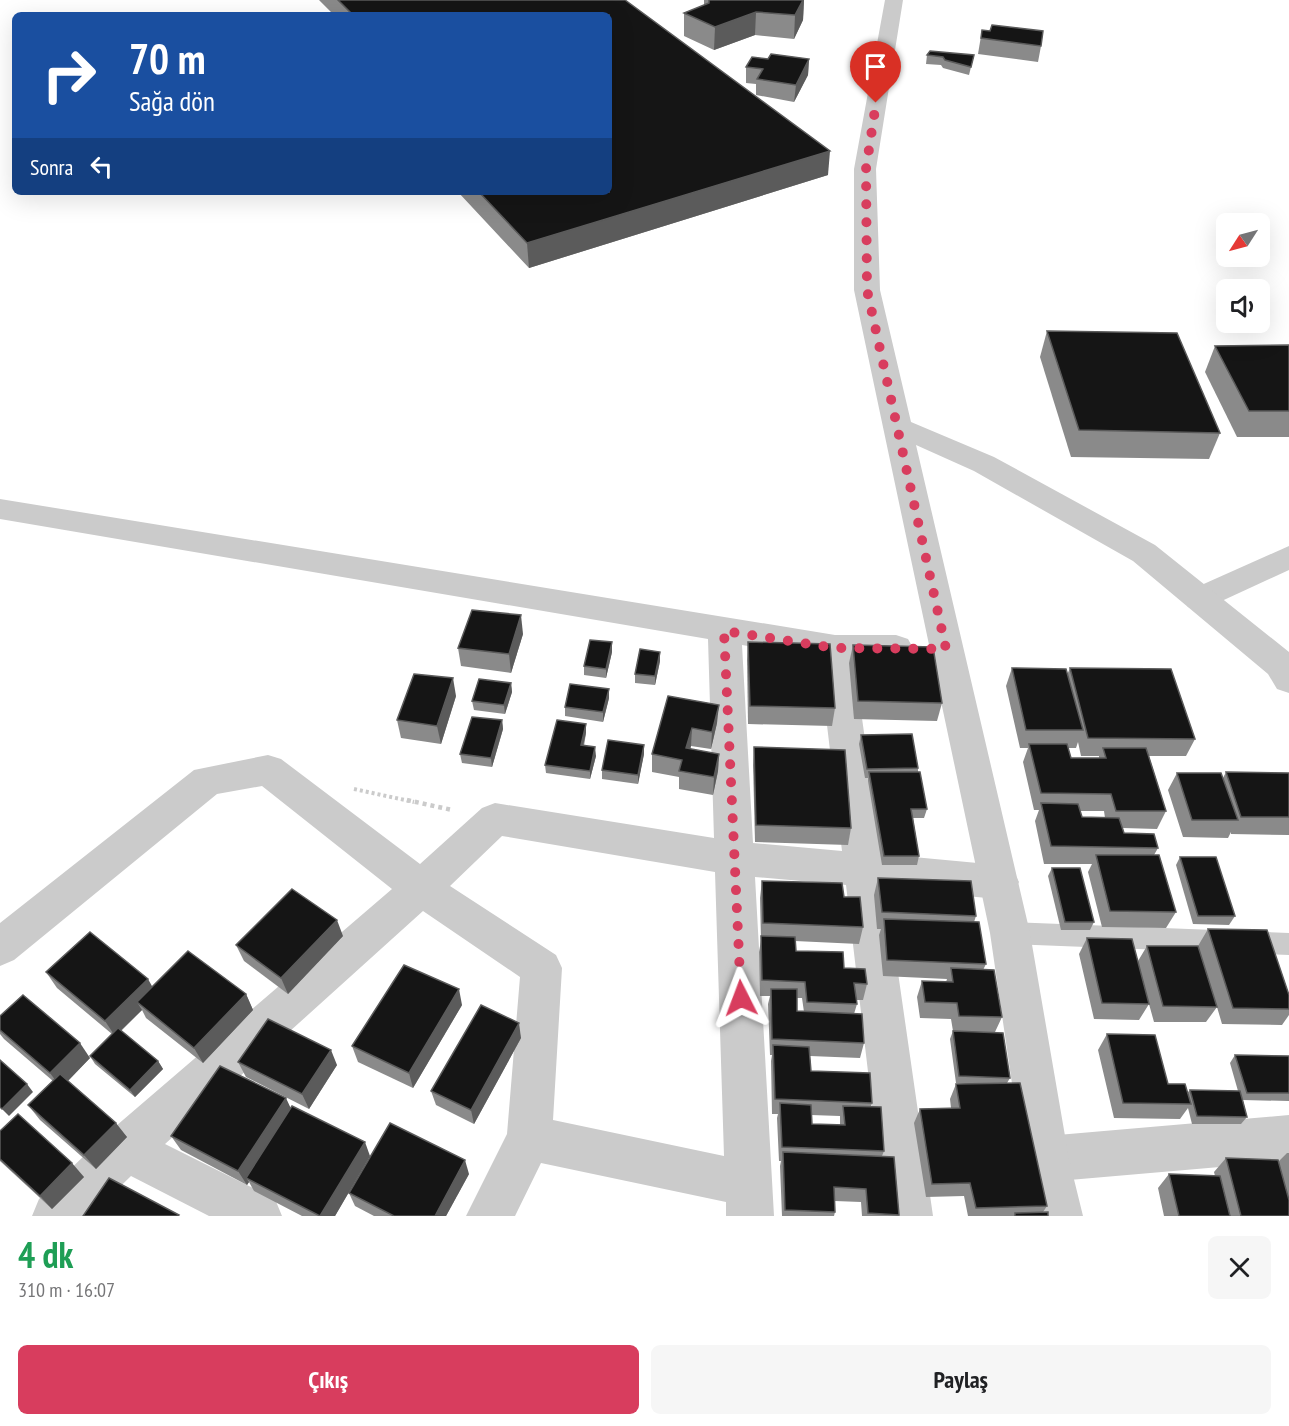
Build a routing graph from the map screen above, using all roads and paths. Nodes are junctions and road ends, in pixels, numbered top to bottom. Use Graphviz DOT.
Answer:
graph roads {
  1 [pos="894,0"];
  2 [pos="898,428"];
  3 [pos="0,509"];
  4 [pos="1289,557"];
  5 [pos="1200,599"];
  6 [pos="724,631"];
  7 [pos="835,648"];
  8 [pos="946,649"];
  9 [pos="1289,680"];
  10 [pos="347,787"];
  11 [pos="495,819"];
  12 [pos="735,858"];
  13 [pos="862,870"];
  14 [pos="999,882"];
  15 [pos="422,889"];
  16 [pos="1010,933"];
  17 [pos="1289,944"];
  18 [pos="0,947"];
  19 [pos="529,1138"];
  20 [pos="1289,1138"];
  21 [pos="125,1148"];
  22 [pos="1046,1158"];
  23 [pos="750,1200"];
  24 [pos="56,1216"];
  25 [pos="258,1216"];
  26 [pos="490,1216"];
  27 [pos="909,1216"];
  28 [pos="1059,1216"];
  1 -- 2 [label="street"];
  2 -- 5 [label="street"];
  2 -- 8 [label="street"];
  3 -- 6 [label="street"];
  4 -- 5 [label="street"];
  5 -- 9 [label="street"];
  6 -- 7 [label="street"];
  6 -- 12 [label="street"];
  7 -- 8 [label="street"];
  7 -- 13 [label="street"];
  8 -- 14 [label="street"];
  10 -- 11 [label="path"];
  11 -- 12 [label="street"];
  11 -- 15 [label="street"];
  12 -- 13 [label="street"];
  12 -- 23 [label="street"];
  13 -- 14 [label="street"];
  13 -- 27 [label="street"];
  14 -- 16 [label="street"];
  15 -- 18 [label="street"];
  15 -- 19 [label="street"];
  15 -- 21 [label="street"];
  16 -- 17 [label="lane"];
  16 -- 22 [label="street"];
  19 -- 23 [label="street"];
  19 -- 26 [label="street"];
  20 -- 22 [label="street"];
  21 -- 24 [label="street"];
  21 -- 25 [label="street"];
  22 -- 28 [label="street"];
}
